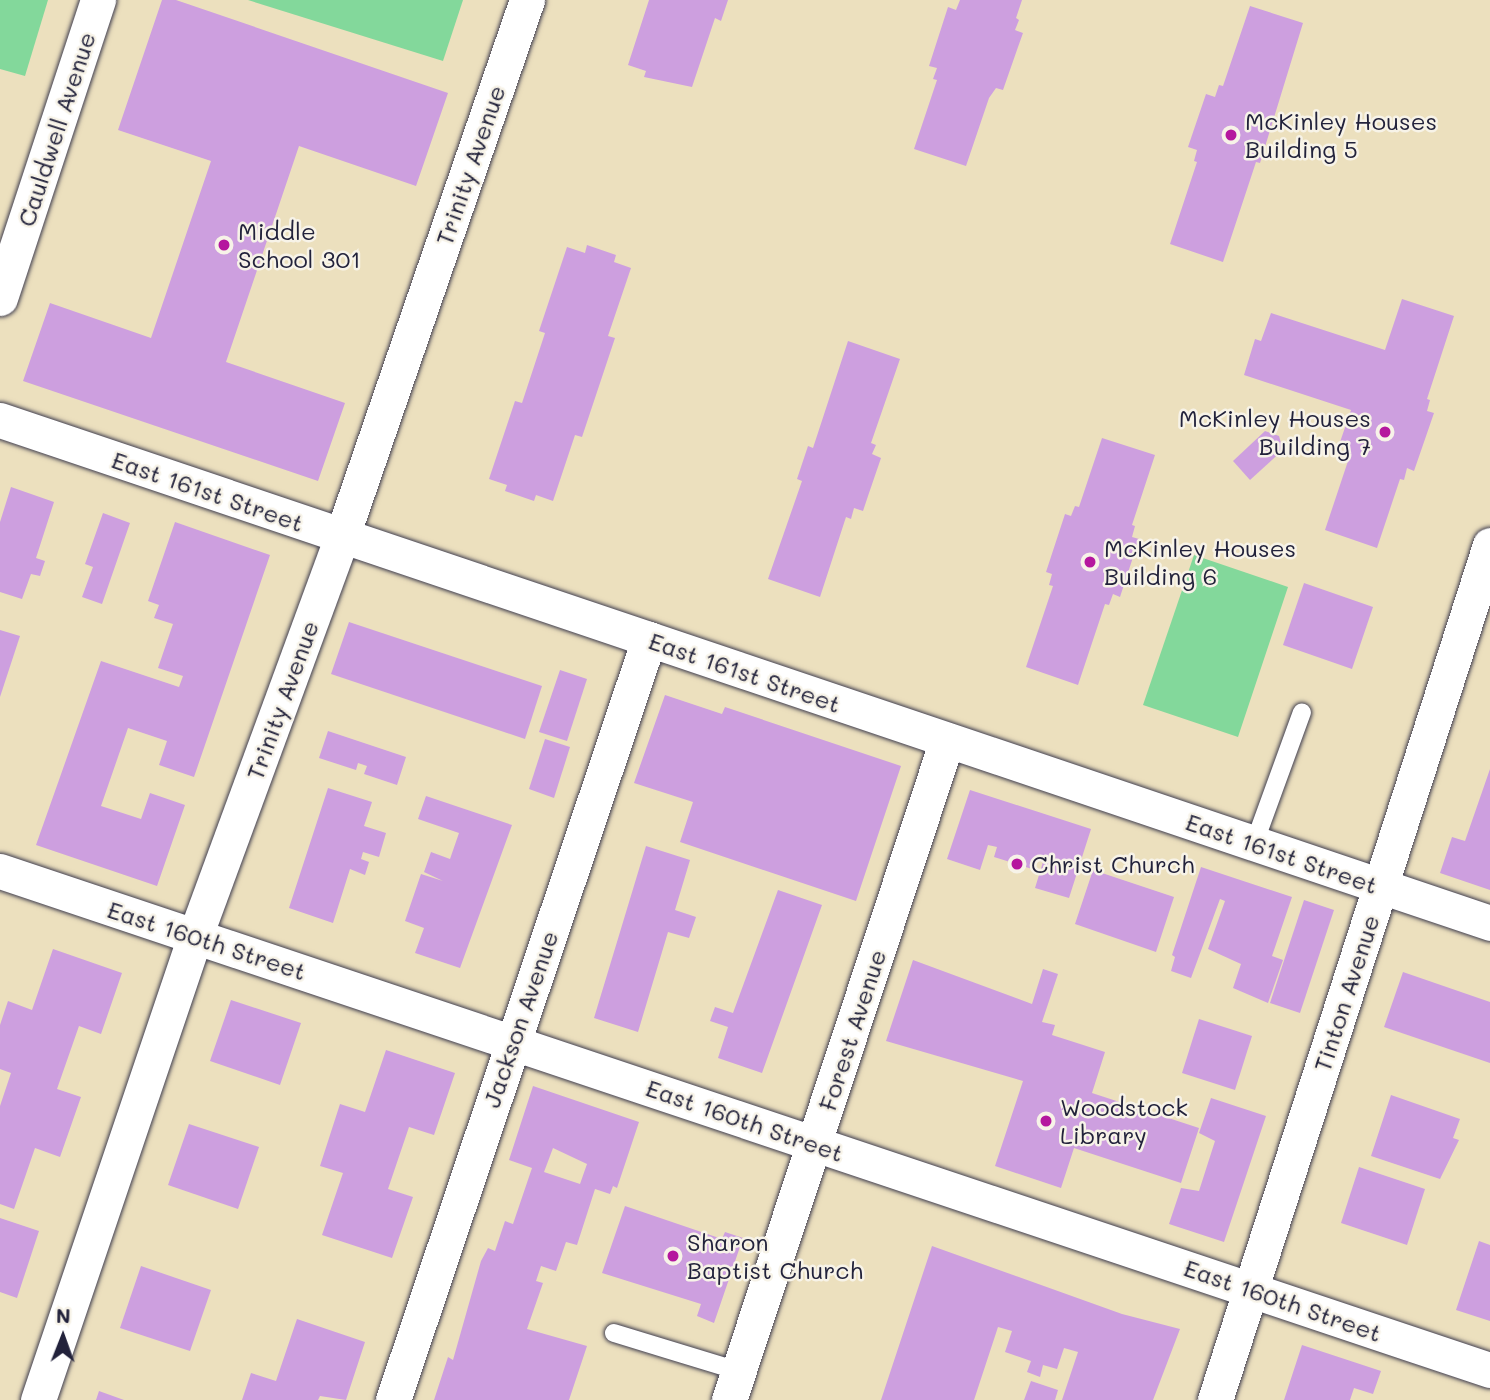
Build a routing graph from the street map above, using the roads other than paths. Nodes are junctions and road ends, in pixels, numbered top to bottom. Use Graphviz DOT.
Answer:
graph roads {
  1 [pos="98,0"];
  2 [pos="527,0"];
  3 [pos="0,298"];
  4 [pos="0,420"];
  5 [pos="342,536"];
  6 [pos="1490,545"];
  7 [pos="649,639"];
  8 [pos="1303,712"];
  9 [pos="947,740"];
  10 [pos="1254,844"];
  11 [pos="0,871"];
  12 [pos="1380,886"];
  13 [pos="1490,923"];
  14 [pos="195,936"];
  15 [pos="512,1042"];
  16 [pos="814,1143"];
  17 [pos="1252,1290"];
  18 [pos="614,1333"];
  19 [pos="1490,1370"];
  20 [pos="733,1386"];
  21 [pos="38,1400"];
  22 [pos="393,1400"];
  23 [pos="1215,1400"];
  1 -- 3 [label="street, Cauldwell Avenue"];
  2 -- 5 [label="street, Trinity Avenue"];
  4 -- 5 [label="street, East 161st Street"];
  5 -- 7 [label="street, East 161st Street"];
  5 -- 14 [label="street, Trinity Avenue"];
  6 -- 12 [label="street, Tinton Avenue"];
  7 -- 9 [label="street, East 161st Street"];
  7 -- 15 [label="street, Jackson Avenue"];
  8 -- 10 [label="lane"];
  9 -- 10 [label="street, East 161st Street"];
  9 -- 16 [label="street, Forest Avenue"];
  10 -- 12 [label="street, East 161st Street"];
  11 -- 14 [label="street, East 160th Street"];
  12 -- 13 [label="street, East 161st Street"];
  12 -- 17 [label="street, Tinton Avenue"];
  14 -- 15 [label="street, East 160th Street"];
  14 -- 21 [label="street, Trinity Avenue"];
  15 -- 16 [label="street, East 160th Street"];
  15 -- 22 [label="street, Jackson Avenue"];
  16 -- 17 [label="street, East 160th Street"];
  16 -- 20 [label="street, Forest Avenue"];
  17 -- 19 [label="street, East 160th Street"];
  17 -- 23 [label="street, Tinton Avenue"];
  18 -- 20 [label="lane"];
}
